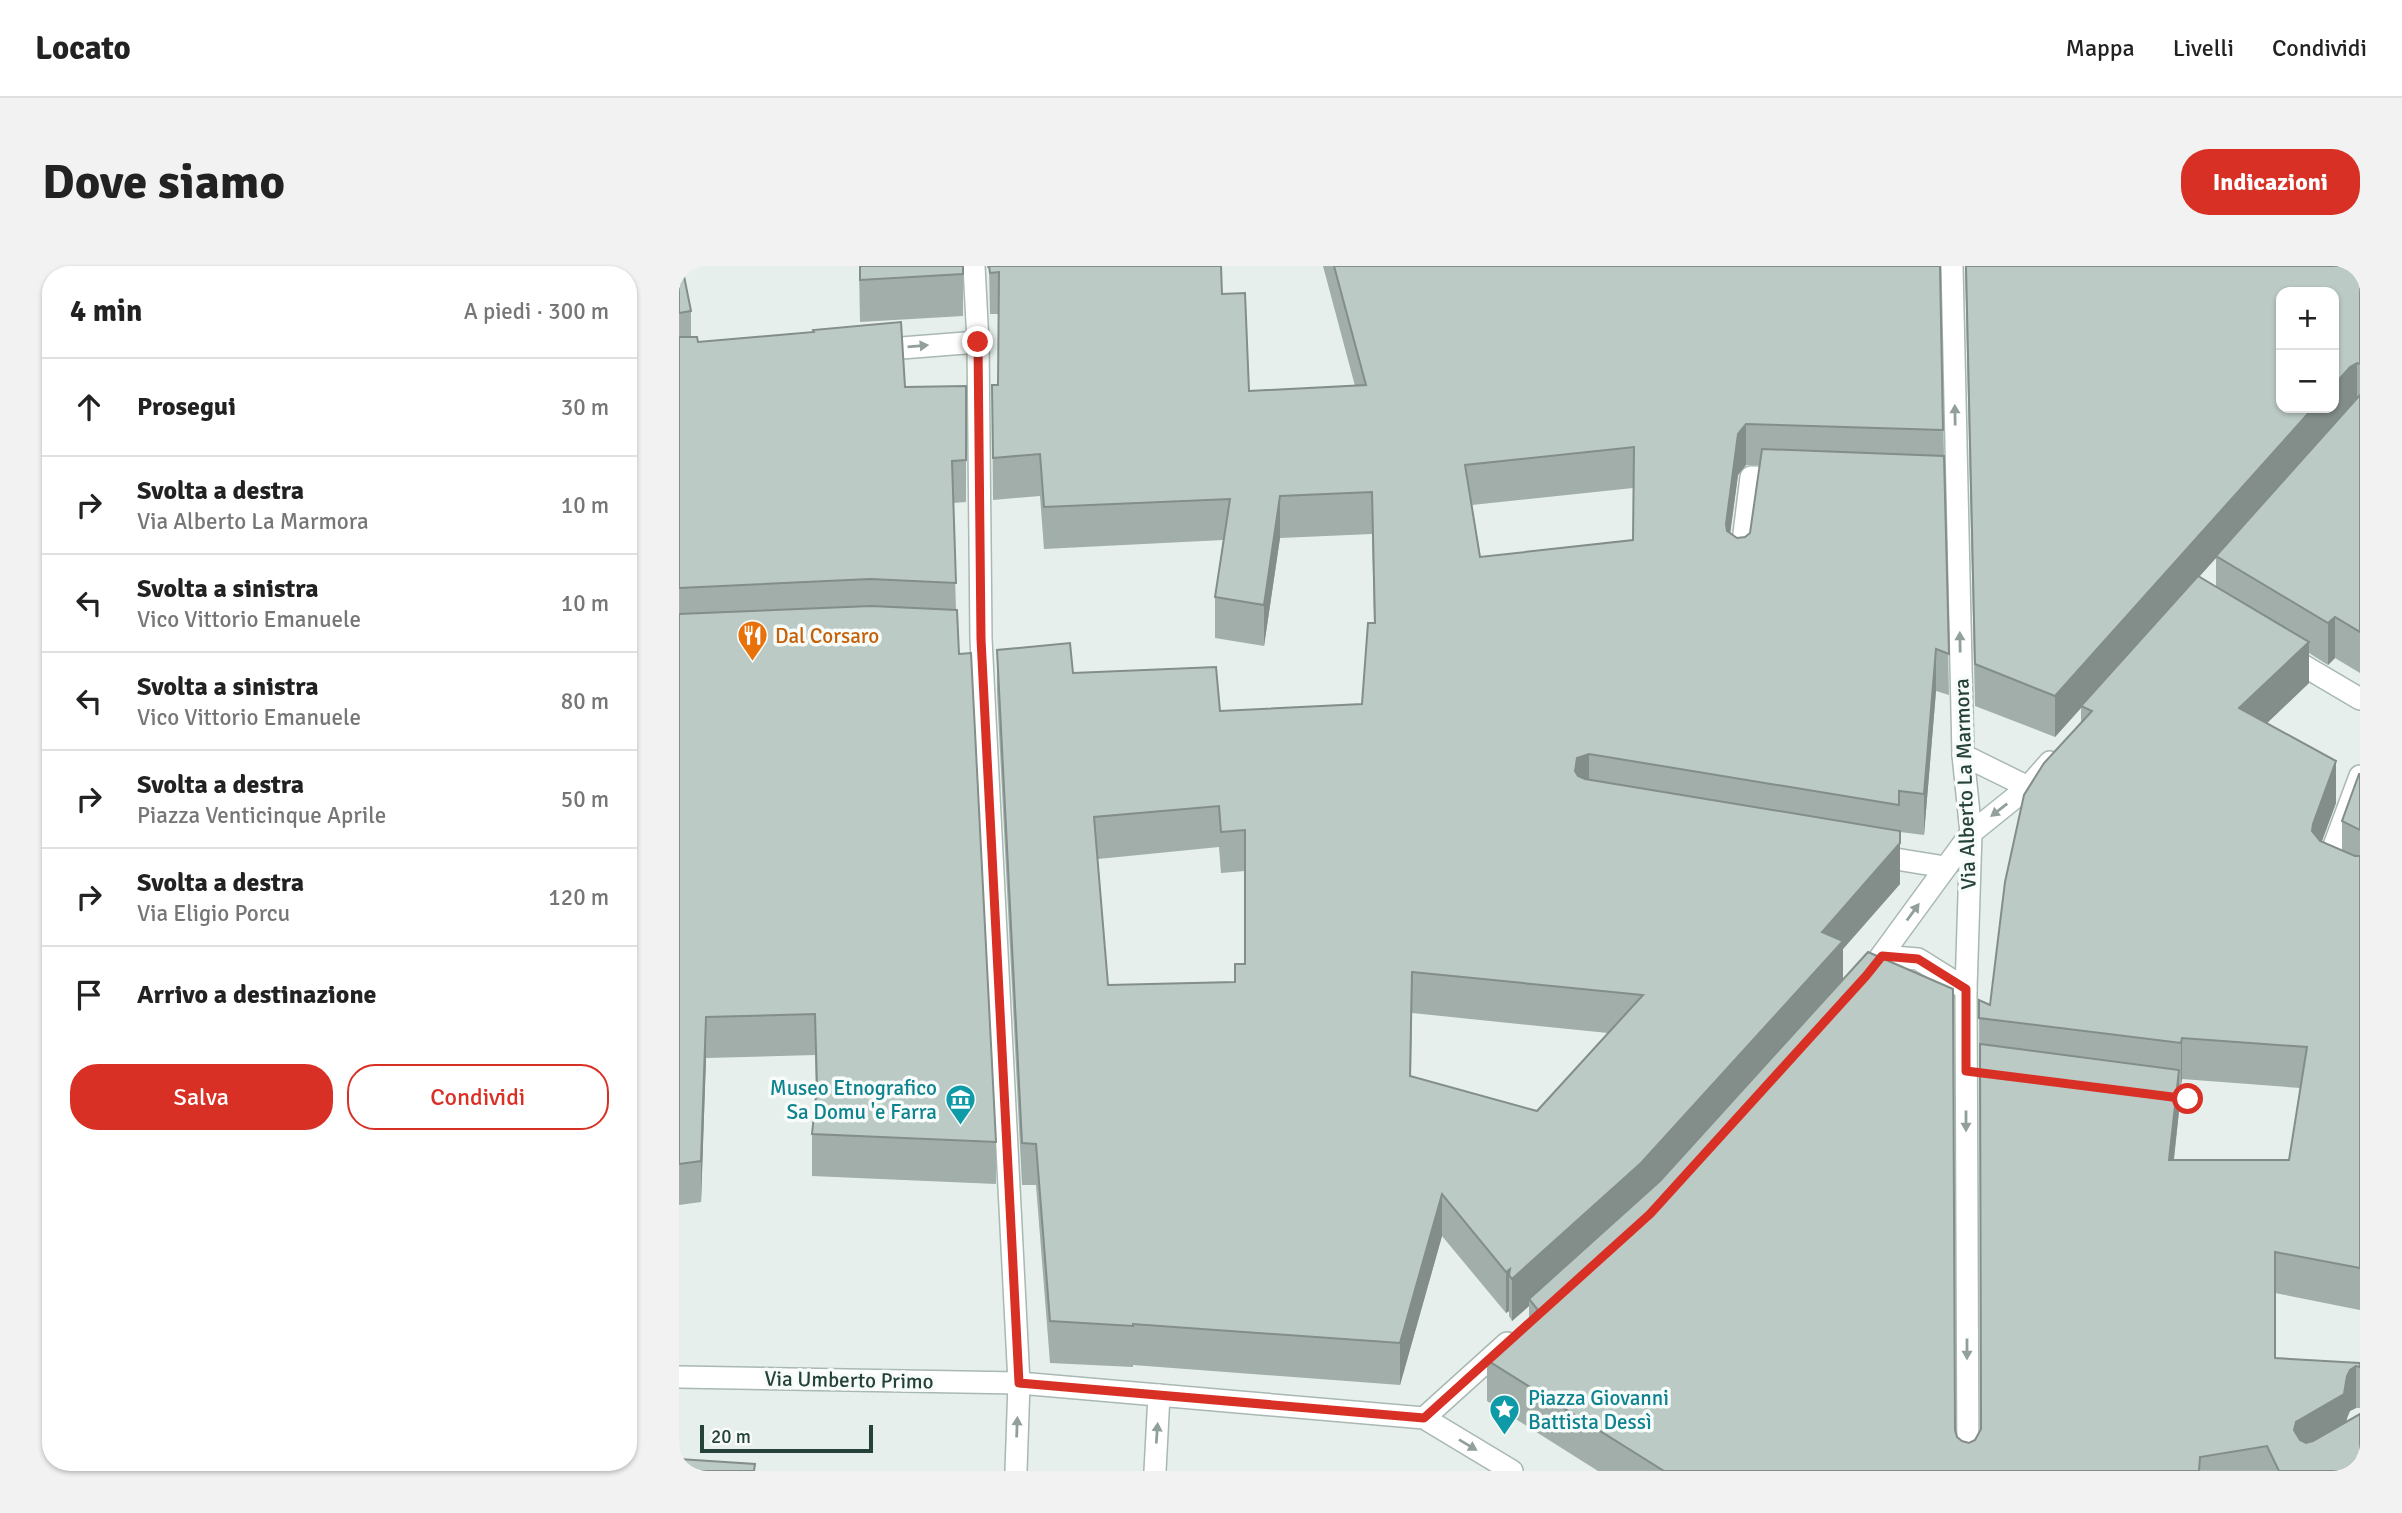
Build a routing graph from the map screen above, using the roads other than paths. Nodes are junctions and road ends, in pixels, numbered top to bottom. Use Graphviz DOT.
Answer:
graph roads {
  1 [pos="1952,266"];
  2 [pos="974,275"];
  3 [pos="998,279"];
  4 [pos="978,342"];
  5 [pos="857,351"];
  6 [pos="1806,479"];
  7 [pos="1739,568"];
  8 [pos="2266,643"];
  9 [pos="2360,699"];
  10 [pos="2065,746"];
  11 [pos="1962,755"];
  12 [pos="2360,776"];
  13 [pos="2028,787"];
  14 [pos="1971,832"];
  15 [pos="1856,852"];
  16 [pos="1945,867"];
  17 [pos="2360,885"];
  18 [pos="1882,956"];
  19 [pos="1966,989"];
  20 [pos="1847,997"];
  21 [pos="1966,1071"];
  22 [pos="1992,1074"];
  23 [pos="2136,1093"];
  24 [pos="2188,1099"];
  25 [pos="1527,1325"];
  26 [pos="679,1377"];
  27 [pos="1019,1383"];
  28 [pos="1159,1395"];
  29 [pos="1424,1418"];
  30 [pos="1016,1471"];
  31 [pos="1155,1471"];
  32 [pos="1512,1471"];
  33 [pos="1968,1471"];
  11 -- 1 [label="street, Via Alberto La Marmora, one-way"];
  2 -- 3 [label="street"];
  2 -- 4 [label="street"];
  5 -- 4 [label="street, one-way"];
  4 -- 27 [label="street"];
  6 -- 7 [label="street"];
  8 -- 9 [label="street"];
  10 -- 13 [label="street"];
  11 -- 13 [label="street"];
  11 -- 14 [label="street, Via Alberto La Marmora"];
  12 -- 17 [label="street"];
  13 -- 14 [label="street, one-way"];
  14 -- 16 [label="street"];
  14 -- 19 [label="street, Via Alberto La Marmora"];
  15 -- 16 [label="street"];
  18 -- 16 [label="street, one-way"];
  18 -- 19 [label="street"];
  18 -- 20 [label="street"];
  19 -- 21 [label="street, Via Alberto La Marmora"];
  21 -- 22 [label="street"];
  21 -- 33 [label="street, Via Alberto La Marmora, one-way"];
  23 -- 24 [label="street"];
  25 -- 29 [label="street"];
  26 -- 27 [label="street, Via Umberto Primo"];
  27 -- 28 [label="street, Via Umberto Primo"];
  30 -- 27 [label="street, one-way"];
  28 -- 29 [label="street, Via Umberto Primo"];
  31 -- 28 [label="street, one-way"];
  29 -- 32 [label="street, one-way"];
}
